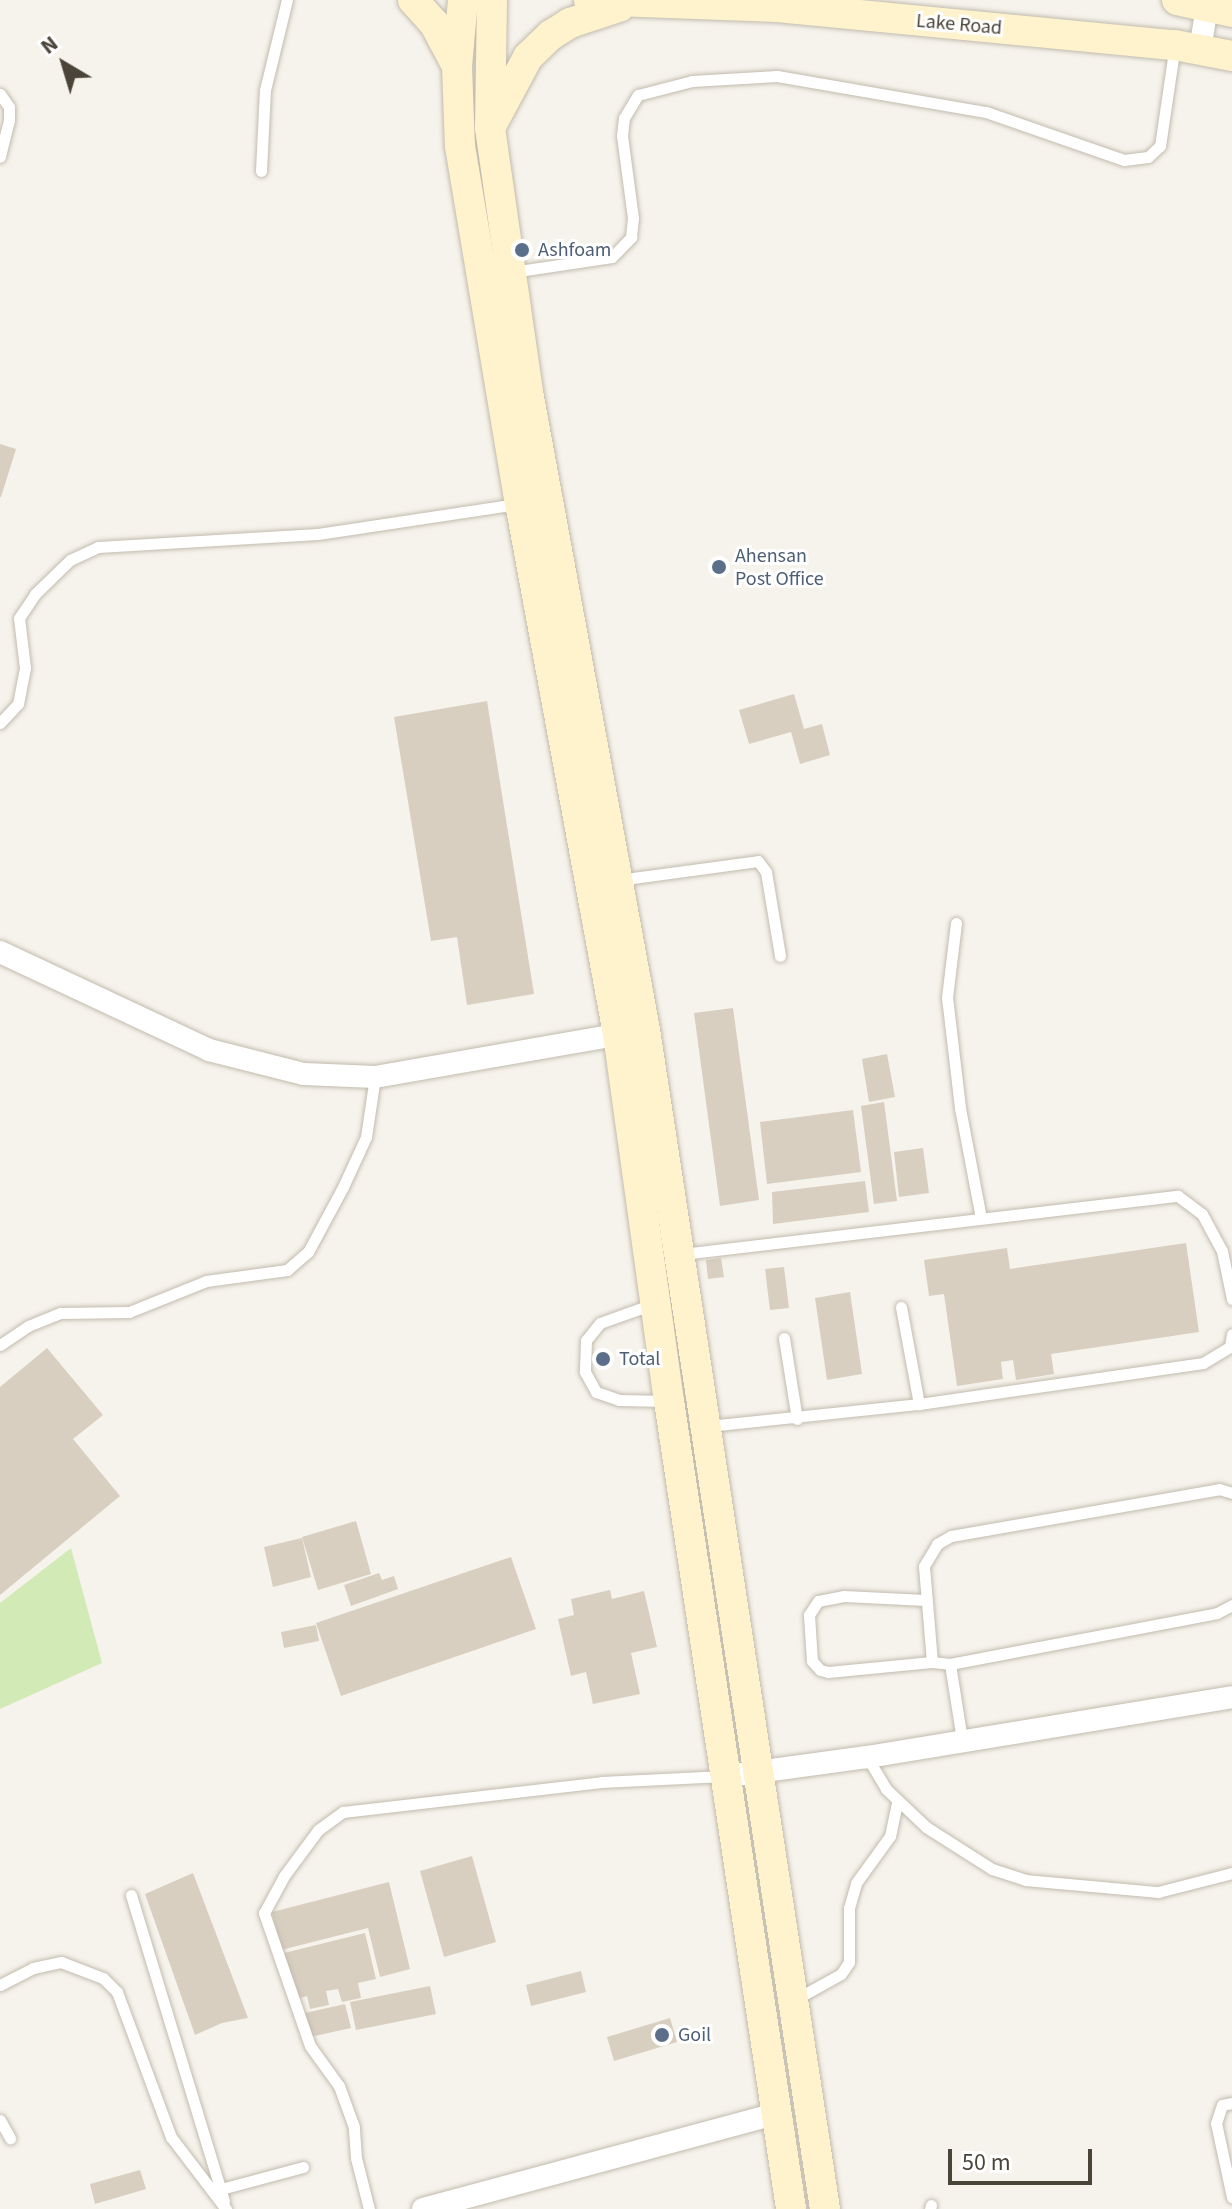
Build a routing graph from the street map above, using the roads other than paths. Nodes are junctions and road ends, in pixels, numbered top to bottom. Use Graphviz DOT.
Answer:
graph roads {
  1 [pos="287,0"];
  2 [pos="413,0"];
  3 [pos="463,0"];
  4 [pos="492,0"];
  5 [pos="589,0"];
  6 [pos="1177,0"];
  7 [pos="629,4"];
  8 [pos="1216,7"];
  9 [pos="1188,47"];
  10 [pos="1232,56"];
  11 [pos="457,66"];
  12 [pos="0,94"];
  13 [pos="490,128"];
  14 [pos="0,157"];
  15 [pos="261,171"];
  16 [pos="511,273"];
  17 [pos="520,503"];
  18 [pos="0,723"];
  19 [pos="617,880"];
  20 [pos="956,923"];
  21 [pos="0,952"];
  22 [pos="780,956"];
  23 [pos="632,1032"];
  24 [pos="375,1077"];
  25 [pos="981,1218"];
  26 [pos="679,1255"];
  27 [pos="1232,1299"];
  28 [pos="657,1303"];
  29 [pos="901,1307"];
  30 [pos="1232,1334"];
  31 [pos="784,1338"];
  32 [pos="0,1345"];
  33 [pos="669,1401"];
  34 [pos="919,1404"];
  35 [pos="797,1419"];
  36 [pos="704,1426"];
  37 [pos="1232,1493"];
  38 [pos="925,1600"];
  39 [pos="1232,1605"];
  40 [pos="932,1662"];
  41 [pos="950,1664"];
  42 [pos="1232,1697"];
  43 [pos="962,1740"];
  44 [pos="867,1757"];
  45 [pos="742,1774"];
  46 [pos="897,1802"];
  47 [pos="1232,1873"];
  48 [pos="131,1895"];
  49 [pos="0,1985"];
  50 [pos="793,1999"];
  51 [pos="1232,2103"];
  52 [pos="780,2113"];
  53 [pos="0,2120"];
  54 [pos="10,2138"];
  55 [pos="303,2167"];
  56 [pos="221,2189"];
  57 [pos="1232,2197"];
  58 [pos="227,2209"];
  59 [pos="369,2209"];
  60 [pos="423,2209"];
  61 [pos="791,2209"];
  62 [pos="825,2209"];
  1 -- 15 [label="lane"];
  2 -- 11 [label="main road"];
  3 -- 11 [label="main road"];
  4 -- 13 [label="main road"];
  5 -- 7 [label="main road, Lake Road"];
  6 -- 8 [label="main road"];
  7 -- 9 [label="main road, Lake Road"];
  7 -- 13 [label="main road"];
  8 -- 9 [label="street"];
  9 -- 10 [label="main road, Lake Road"];
  9 -- 16 [label="lane"];
  11 -- 17 [label="main road"];
  12 -- 14 [label="lane"];
  13 -- 16 [label="main road"];
  16 -- 19 [label="main road"];
  17 -- 18 [label="lane"];
  17 -- 23 [label="main road"];
  19 -- 22 [label="lane"];
  19 -- 23 [label="main road"];
  20 -- 25 [label="lane"];
  21 -- 24 [label="street"];
  23 -- 24 [label="street"];
  23 -- 26 [label="main road"];
  23 -- 28 [label="main road"];
  24 -- 32 [label="lane"];
  25 -- 26 [label="lane"];
  25 -- 27 [label="lane"];
  26 -- 36 [label="main road"];
  28 -- 33 [label="main road"];
  28 -- 33 [label="lane"];
  29 -- 34 [label="lane"];
  30 -- 34 [label="lane"];
  31 -- 35 [label="lane"];
  33 -- 45 [label="main road"];
  34 -- 35 [label="lane"];
  35 -- 36 [label="lane"];
  36 -- 45 [label="main road"];
  37 -- 38 [label="lane"];
  38 -- 40 [label="lane"];
  38 -- 40 [label="lane"];
  39 -- 41 [label="lane"];
  40 -- 41 [label="lane"];
  41 -- 43 [label="lane"];
  42 -- 43 [label="street"];
  43 -- 44 [label="street"];
  44 -- 45 [label="street"];
  44 -- 46 [label="lane"];
  45 -- 50 [label="main road"];
  45 -- 52 [label="main road"];
  45 -- 59 [label="lane"];
  46 -- 47 [label="lane"];
  46 -- 50 [label="lane"];
  48 -- 56 [label="lane"];
  49 -- 58 [label="lane"];
  50 -- 62 [label="main road"];
  51 -- 57 [label="lane"];
  52 -- 60 [label="street"];
  52 -- 61 [label="main road"];
  53 -- 54 [label="lane"];
  55 -- 56 [label="lane"];
  56 -- 58 [label="lane"];
}
